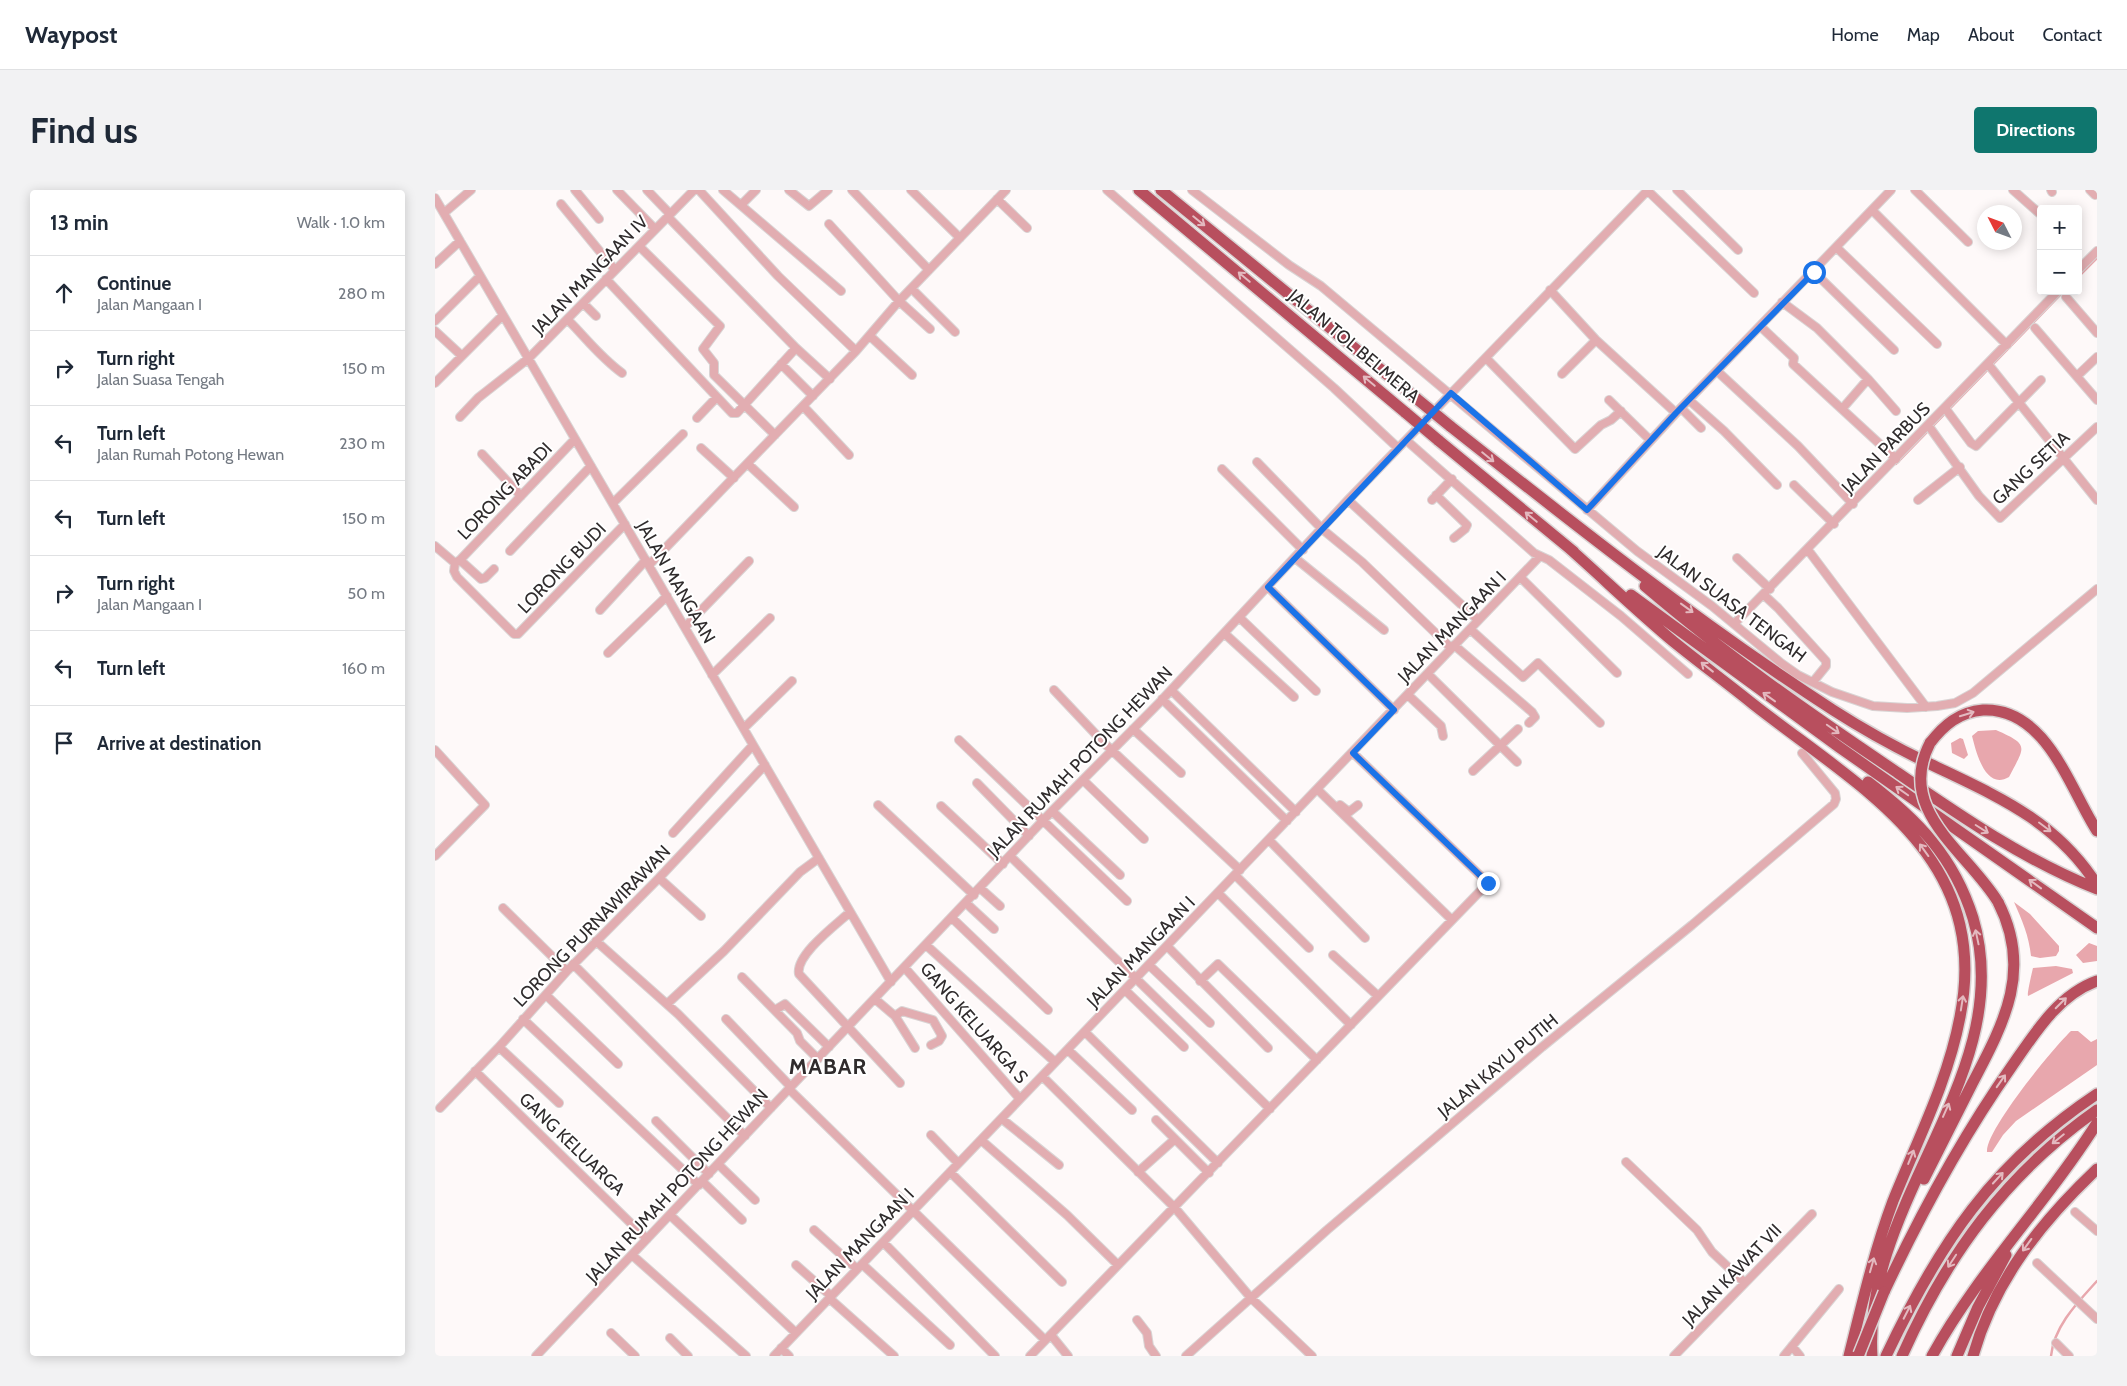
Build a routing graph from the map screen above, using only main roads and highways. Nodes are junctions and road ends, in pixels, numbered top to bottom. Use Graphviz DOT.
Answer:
graph roads {
  1 [pos="1139,190"];
  2 [pos="1161,190"];
  3 [pos="1591,538"];
  4 [pos="1569,548"];
  5 [pos="1730,685"];
  6 [pos="2097,831"];
  7 [pos="2097,885"];
  8 [pos="2097,889"];
  9 [pos="2097,928"];
  10 [pos="2097,981"];
  11 [pos="2097,1094"];
  12 [pos="2097,1110"];
  13 [pos="2097,1123"];
  14 [pos="2097,1170"];
  15 [pos="2042,1198"];
  16 [pos="1881,1289"];
  17 [pos="1855,1353"];
  18 [pos="1872,1356"];
  19 [pos="1886,1356"];
  20 [pos="1902,1356"];
  21 [pos="1932,1356"];
  22 [pos="1957,1356"];
  23 [pos="1973,1356"];
  4 -- 1 [label="highway, JALAN TOL BELMERA, one-way, bridge"];
  2 -- 3 [label="highway, JALAN TOL BELMERA, one-way, bridge"];
  3 -- 7 [label="highway, one-way"];
  3 -- 8 [label="highway, one-way"];
  5 -- 4 [label="highway, one-way"];
  9 -- 4 [label="highway, one-way"];
  16 -- 5 [label="highway, one-way"];
  17 -- 5 [label="highway, one-way"];
  16 -- 6 [label="highway, one-way, bridge"];
  16 -- 10 [label="highway, one-way"];
  19 -- 11 [label="highway, one-way"];
  12 -- 20 [label="highway, one-way"];
  13 -- 15 [label="highway"];
  14 -- 23 [label="highway, one-way"];
  15 -- 21 [label="highway"];
  15 -- 22 [label="highway"];
  16 -- 17 [label="highway, bridge"];
  16 -- 18 [label="highway"];
}
